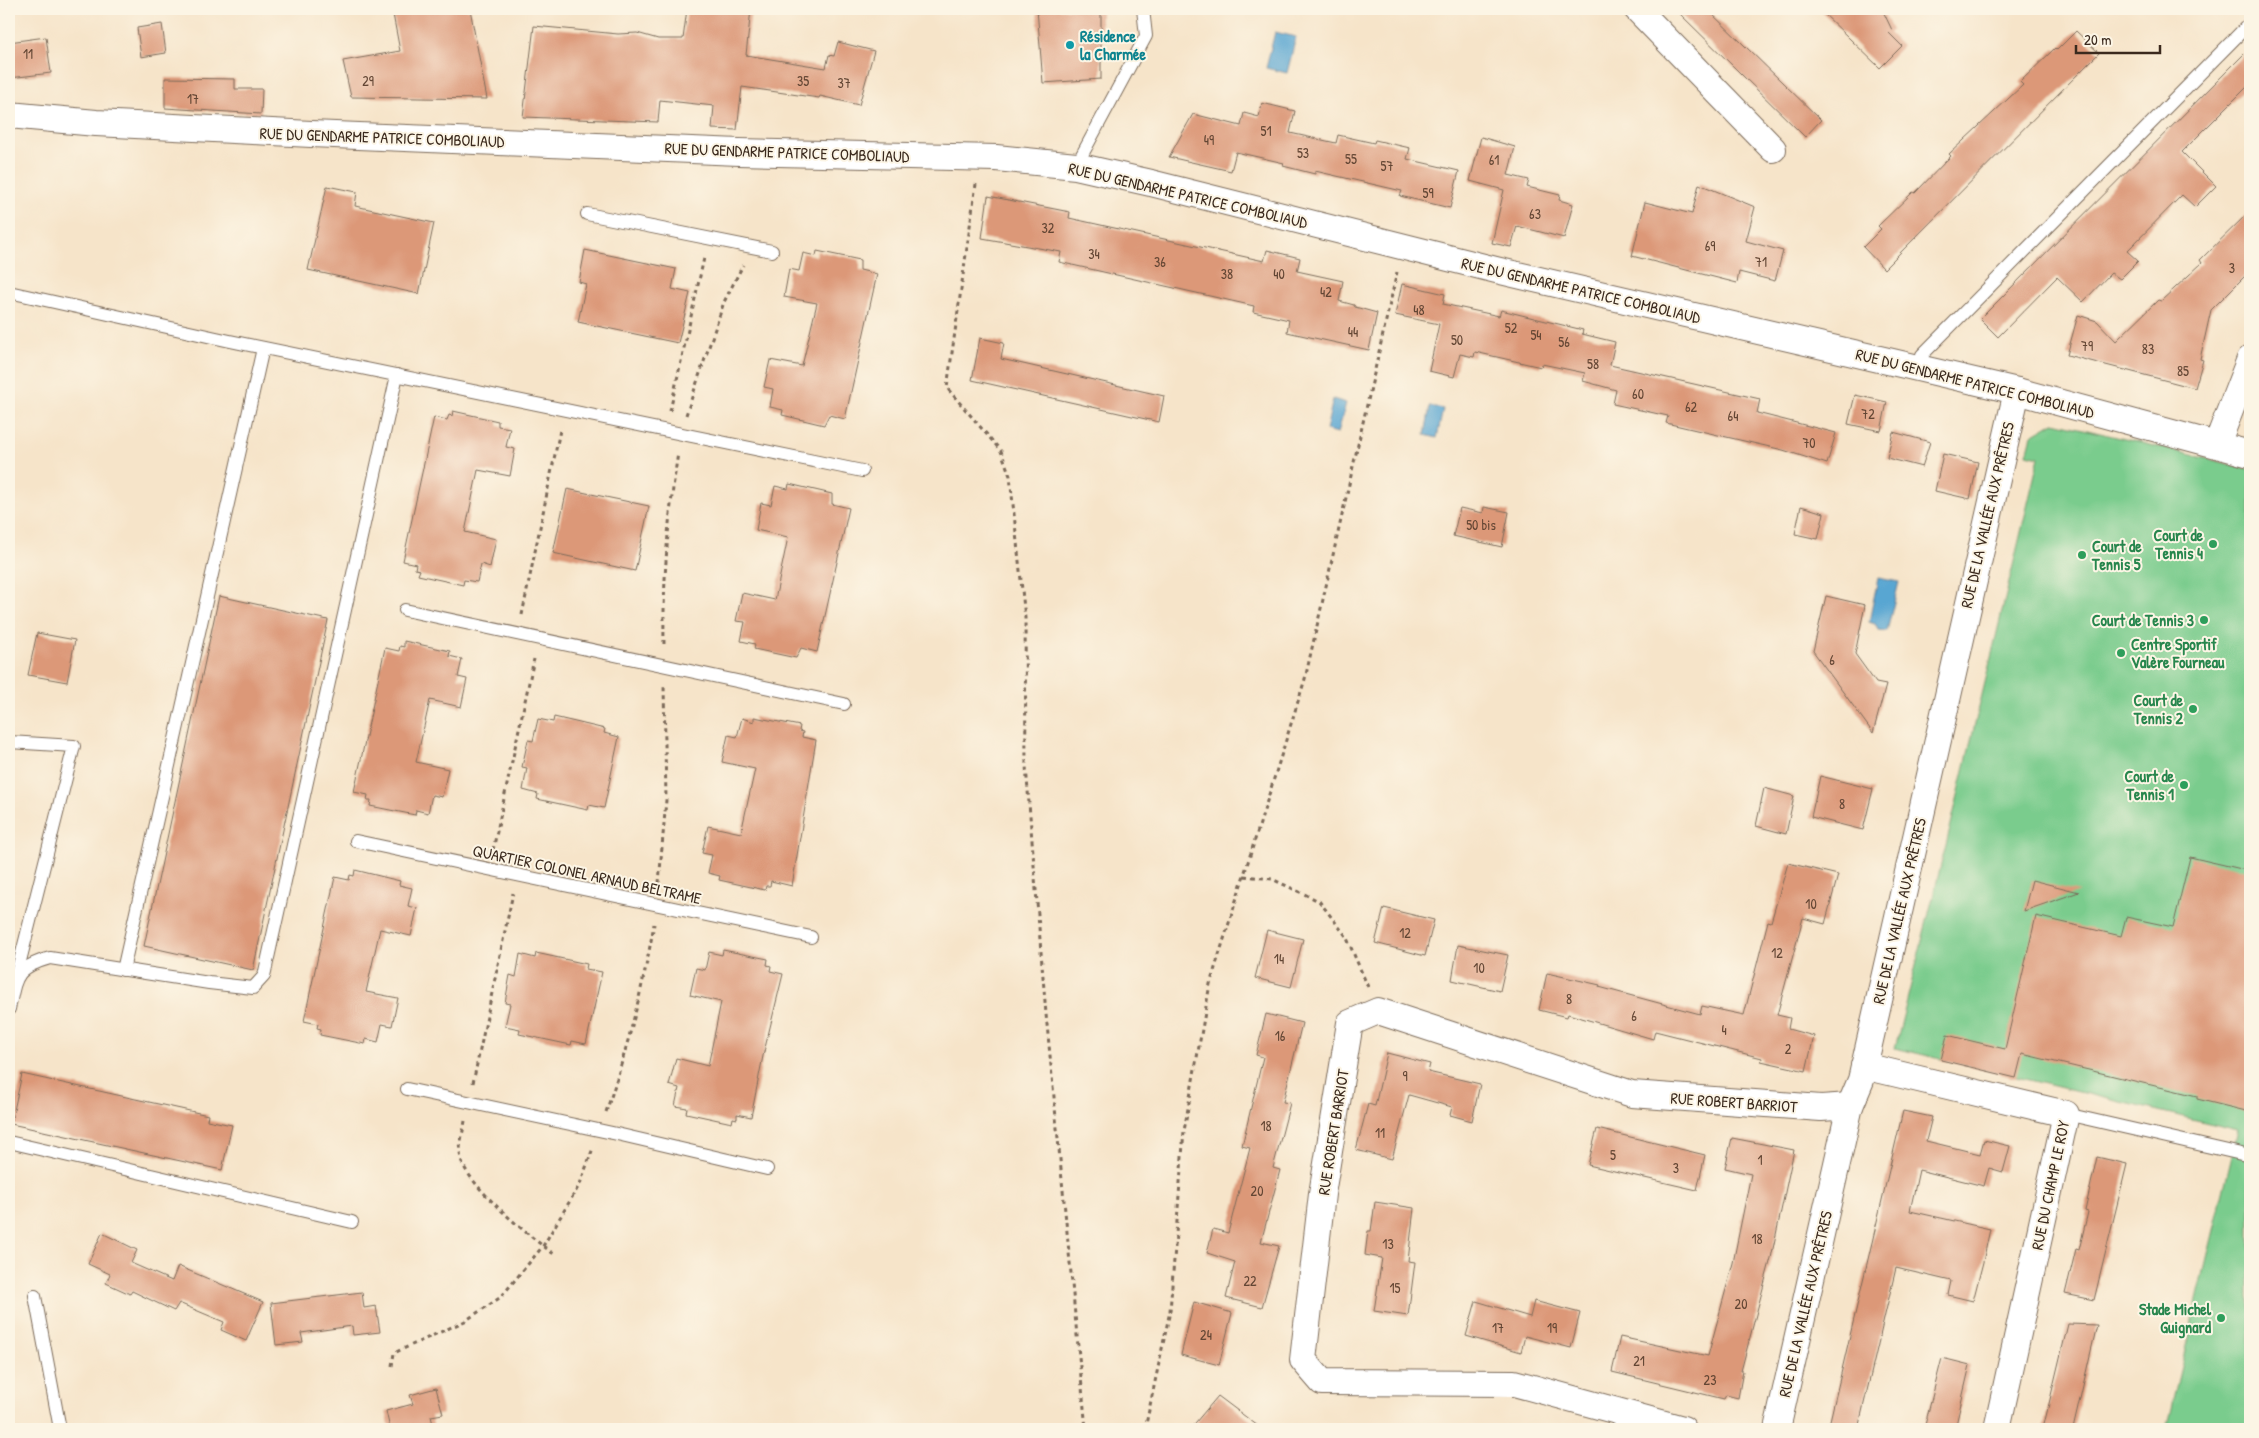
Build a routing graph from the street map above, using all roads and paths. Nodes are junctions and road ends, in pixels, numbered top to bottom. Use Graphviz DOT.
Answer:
graph roads {
  1 [pos="1143,9"];
  2 [pos="1637,9"];
  3 [pos="2250,23"];
  4 [pos="9,116"];
  5 [pos="1774,149"];
  6 [pos="979,158"];
  7 [pos="1076,166"];
  8 [pos="587,214"];
  9 [pos="709,238"];
  10 [pos="753,247"];
  11 [pos="1403,247"];
  12 [pos="772,251"];
  13 [pos="9,292"];
  14 [pos="263,348"];
  15 [pos="2250,359"];
  16 [pos="1919,368"];
  17 [pos="397,376"];
  18 [pos="2016,391"];
  19 [pos="564,410"];
  20 [pos="665,431"];
  21 [pos="681,434"];
  22 [pos="2217,444"];
  23 [pos="2250,454"];
  24 [pos="862,471"];
  25 [pos="405,610"];
  26 [pos="518,634"];
  27 [pos="539,639"];
  28 [pos="664,665"];
  29 [pos="844,704"];
  30 [pos="9,742"];
  31 [pos="356,842"];
  32 [pos="488,870"];
  33 [pos="516,876"];
  34 [pos="1244,876"];
  35 [pos="658,905"];
  36 [pos="811,937"];
  37 [pos="124,970"];
  38 [pos="16,977"];
  39 [pos="9,1009"];
  40 [pos="1378,1011"];
  41 [pos="1864,1066"];
  42 [pos="407,1089"];
  43 [pos="469,1103"];
  44 [pos="1850,1106"];
  45 [pos="2066,1114"];
  46 [pos="600,1130"];
  47 [pos="9,1142"];
  48 [pos="2250,1156"];
  49 [pos="767,1169"];
  50 [pos="352,1222"];
  51 [pos="543,1246"];
  52 [pos="554,1254"];
  53 [pos="35,1296"];
  54 [pos="392,1366"];
  55 [pos="60,1429"];
  56 [pos="1086,1429"];
  57 [pos="1145,1429"];
  58 [pos="1683,1429"];
  59 [pos="1777,1429"];
  60 [pos="1997,1429"];
  1 -- 7 [label="lane"];
  2 -- 5 [label="street"];
  3 -- 16 [label="lane"];
  4 -- 6 [label="street, RUE DU GENDARME PATRICE COMBOLIAUD"];
  6 -- 7 [label="street, RUE DU GENDARME PATRICE COMBOLIAUD"];
  6 -- 56 [label="path"];
  7 -- 11 [label="street, RUE DU GENDARME PATRICE COMBOLIAUD"];
  8 -- 9 [label="lane"];
  9 -- 10 [label="lane"];
  9 -- 20 [label="path"];
  10 -- 12 [label="lane"];
  10 -- 21 [label="path"];
  11 -- 16 [label="street, RUE DU GENDARME PATRICE COMBOLIAUD"];
  11 -- 34 [label="path"];
  13 -- 14 [label="lane"];
  14 -- 17 [label="lane"];
  14 -- 37 [label="lane"];
  15 -- 22 [label="street"];
  16 -- 18 [label="street, RUE DU GENDARME PATRICE COMBOLIAUD"];
  17 -- 19 [label="lane"];
  17 -- 37 [label="lane"];
  18 -- 22 [label="street, RUE DU GENDARME PATRICE COMBOLIAUD"];
  18 -- 41 [label="street, RUE DE LA VALLÉE AUX PRÊTRES"];
  19 -- 20 [label="lane"];
  19 -- 26 [label="path"];
  20 -- 21 [label="lane"];
  21 -- 24 [label="lane"];
  21 -- 28 [label="path"];
  22 -- 23 [label="street, RUE DU GENDARME PATRICE COMBOLIAUD"];
  25 -- 26 [label="lane"];
  26 -- 27 [label="lane"];
  27 -- 28 [label="lane"];
  27 -- 32 [label="path"];
  28 -- 29 [label="lane"];
  28 -- 35 [label="path"];
  30 -- 38 [label="lane"];
  31 -- 32 [label="lane, QUARTIER COLONEL ARNAUD BELTRAME"];
  32 -- 33 [label="lane, QUARTIER COLONEL ARNAUD BELTRAME"];
  33 -- 35 [label="lane, QUARTIER COLONEL ARNAUD BELTRAME"];
  33 -- 43 [label="path"];
  34 -- 40 [label="path"];
  34 -- 57 [label="path"];
  35 -- 36 [label="lane, QUARTIER COLONEL ARNAUD BELTRAME"];
  35 -- 46 [label="path"];
  37 -- 38 [label="lane"];
  38 -- 39 [label="lane"];
  40 -- 44 [label="street, RUE ROBERT BARRIOT"];
  40 -- 58 [label="street, RUE ROBERT BARRIOT"];
  41 -- 44 [label="street, RUE DE LA VALLÉE AUX PRÊTRES"];
  41 -- 45 [label="street, RUE DU CHAMP LE ROY"];
  42 -- 43 [label="lane"];
  43 -- 46 [label="lane"];
  43 -- 51 [label="path"];
  44 -- 59 [label="street, RUE DE LA VALLÉE AUX PRÊTRES"];
  45 -- 48 [label="lane"];
  45 -- 60 [label="street, RUE DU CHAMP LE ROY"];
  46 -- 49 [label="lane"];
  46 -- 51 [label="path"];
  47 -- 50 [label="lane"];
  51 -- 52 [label="path"];
  51 -- 54 [label="path"];
  53 -- 55 [label="lane"];
}
